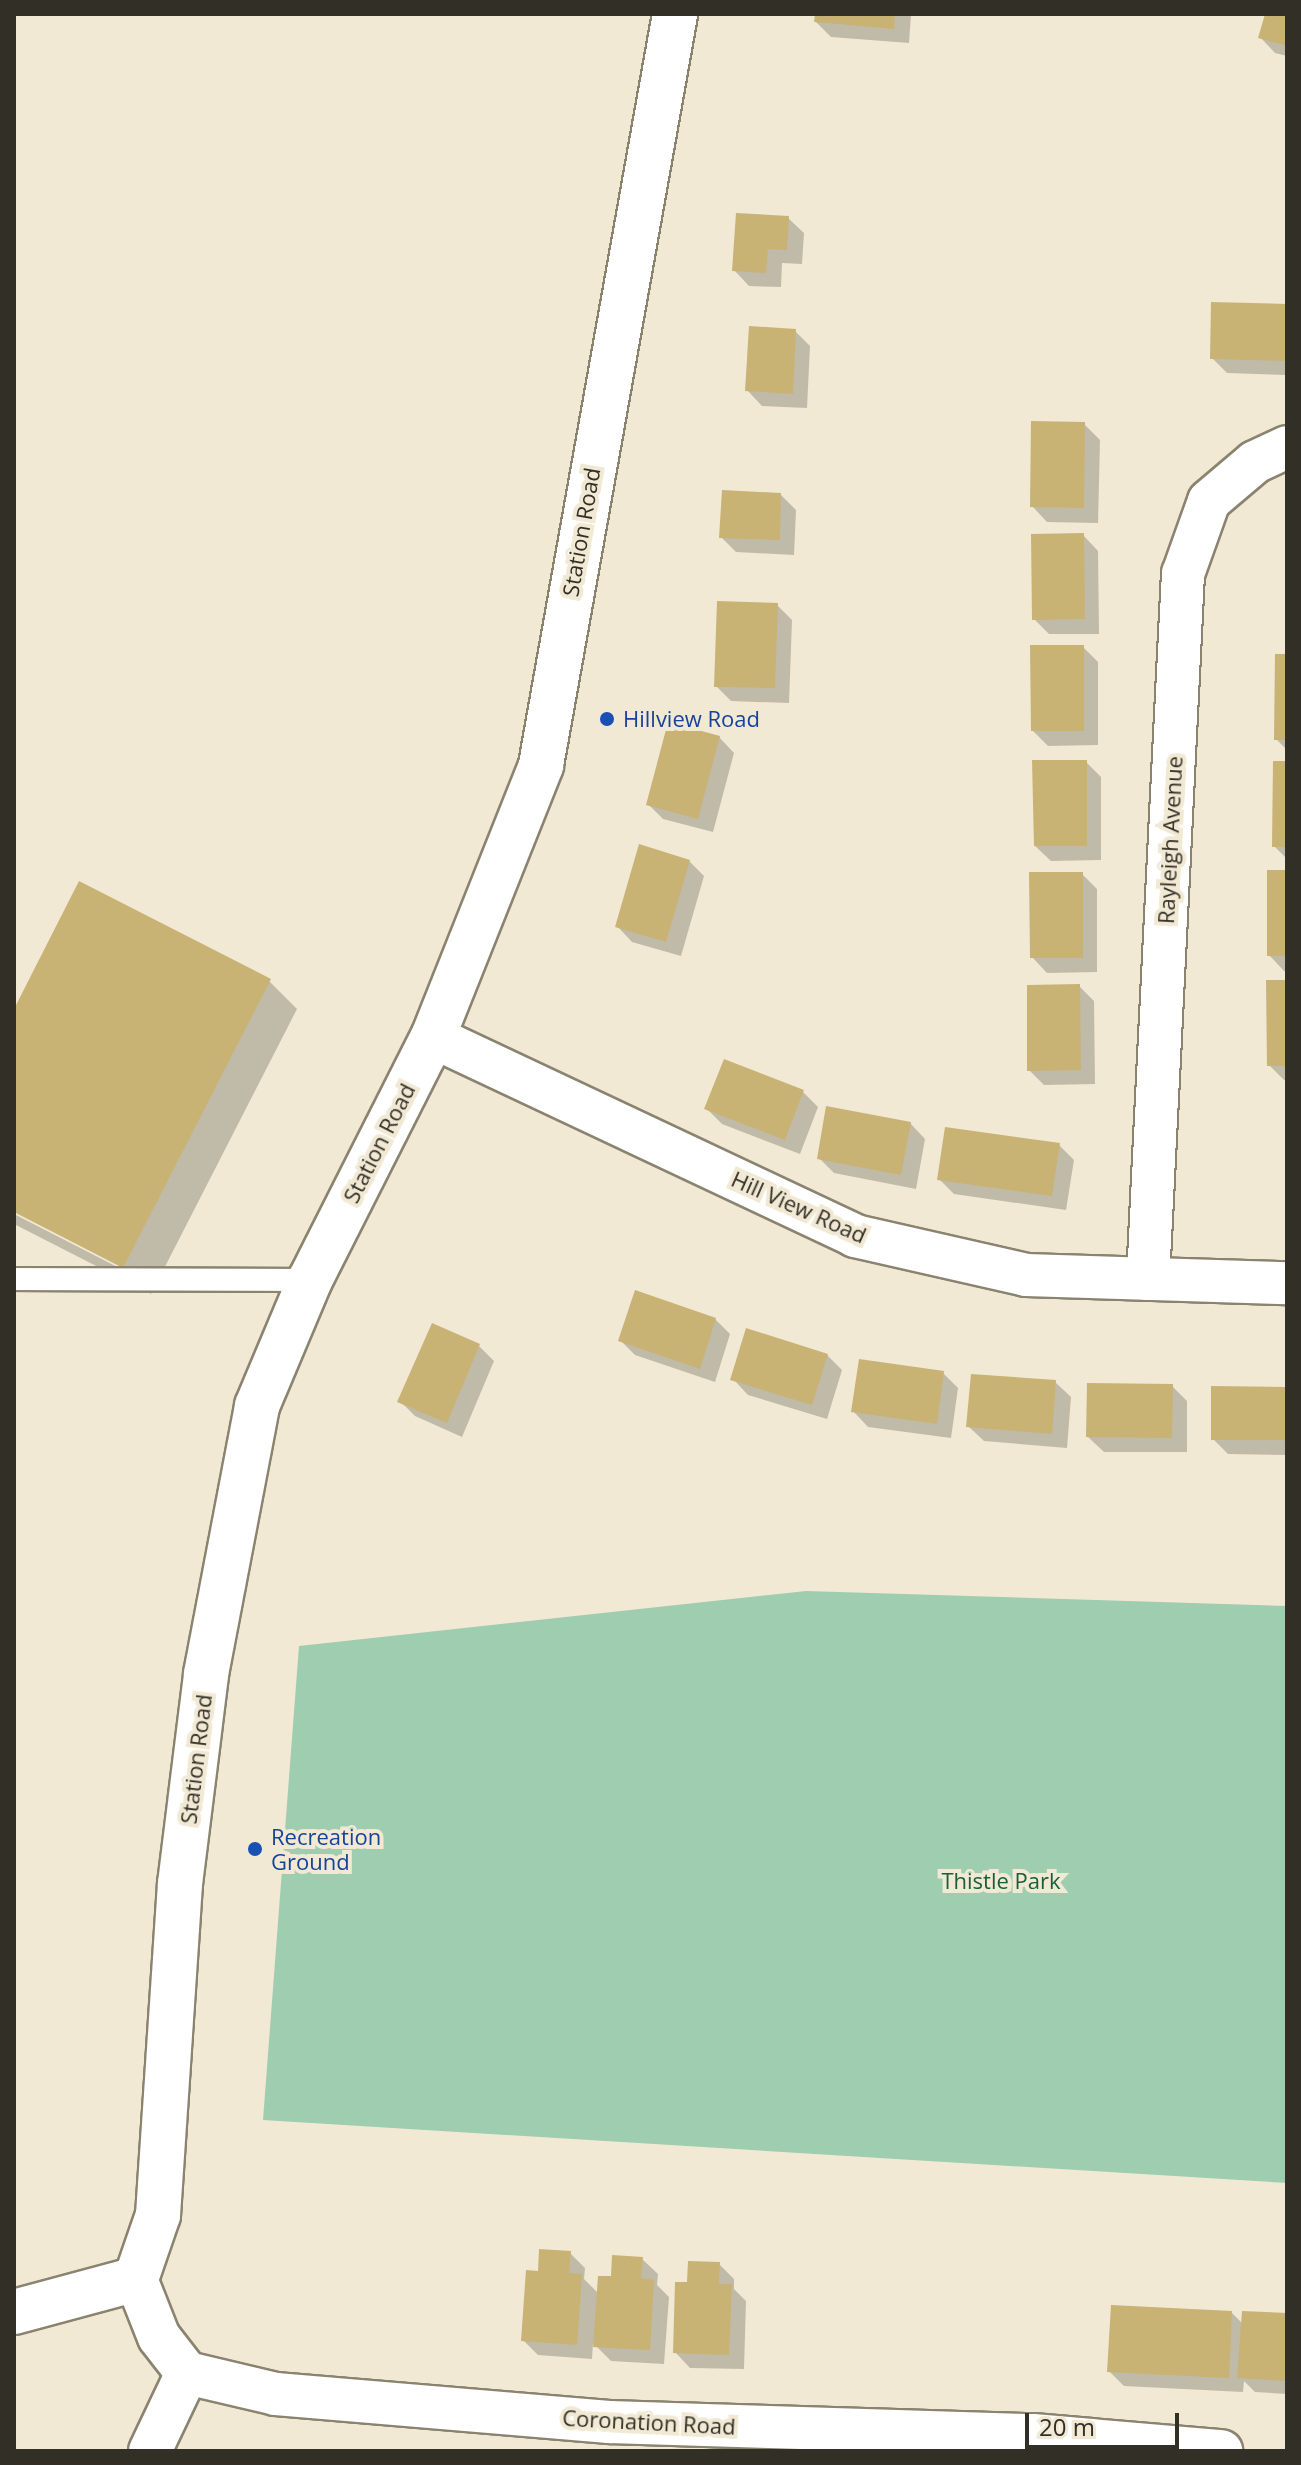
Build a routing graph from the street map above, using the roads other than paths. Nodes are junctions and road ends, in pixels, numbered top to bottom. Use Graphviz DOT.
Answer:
graph roads {
  1 [pos="675,14"];
  2 [pos="1287,447"];
  3 [pos="433,1037"];
  4 [pos="14,1279"];
  5 [pos="1148,1279"];
  6 [pos="310,1280"];
  7 [pos="1287,1283"];
  8 [pos="136,2279"];
  9 [pos="14,2312"];
  10 [pos="187,2373"];
  11 [pos="607,2437"];
  12 [pos="1032,2443"];
  13 [pos="150,2451"];
  14 [pos="1221,2451"];
  1 -- 3 [label="main road, Station Road"];
  2 -- 5 [label="street, Rayleigh Avenue"];
  3 -- 5 [label="street, Hill View Road"];
  3 -- 6 [label="main road, Station Road"];
  4 -- 6 [label="lane"];
  5 -- 7 [label="street, Hill View Road"];
  6 -- 8 [label="main road, Station Road"];
  8 -- 9 [label="main road"];
  8 -- 10 [label="street"];
  10 -- 11 [label="street, Coronation Road"];
  10 -- 13 [label="street"];
  11 -- 12 [label="street, Coronation Road"];
  12 -- 14 [label="street, Coronation Road"];
}
